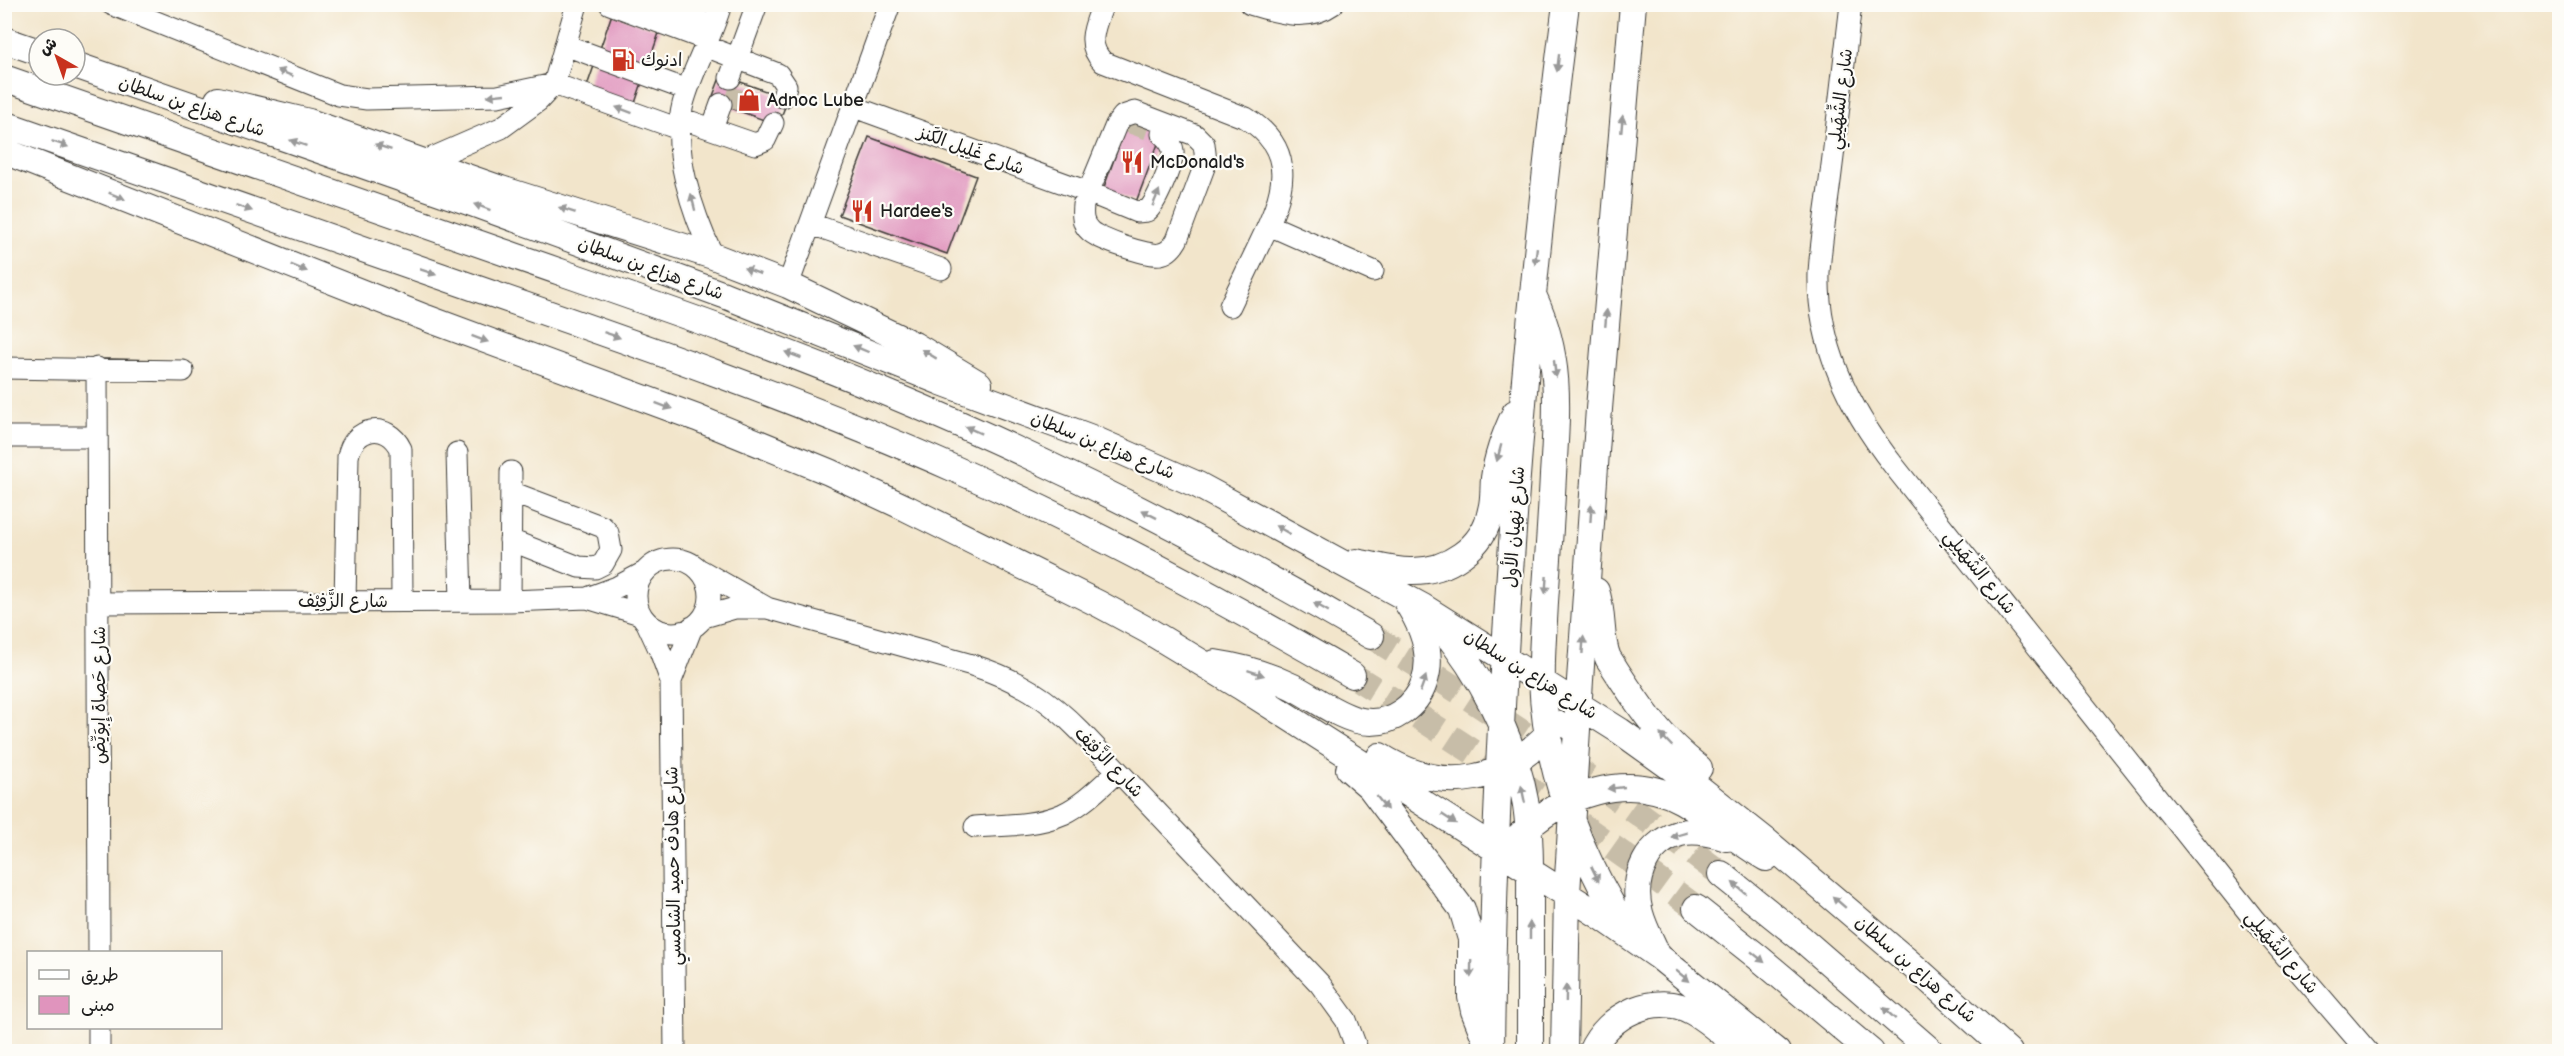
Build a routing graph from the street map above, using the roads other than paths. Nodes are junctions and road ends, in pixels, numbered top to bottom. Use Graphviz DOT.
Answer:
graph roads {
  1 [pos="111,4"];
  2 [pos="577,4"];
  3 [pos="610,4"];
  4 [pos="656,4"];
  5 [pos="721,4"];
  6 [pos="757,4"];
  7 [pos="890,4"];
  8 [pos="1103,4"];
  9 [pos="1250,4"];
  10 [pos="1333,4"];
  11 [pos="1566,4"];
  12 [pos="1633,4"];
  13 [pos="1851,4"];
  14 [pos="708,37"];
  15 [pos="4,40"];
  16 [pos="565,45"];
  17 [pos="27,48"];
  18 [pos="87,68"];
  19 [pos="87,69"];
  20 [pos="740,71"];
  21 [pos="4,78"];
  22 [pos="554,84"];
  23 [pos="687,90"];
  24 [pos="783,97"];
  25 [pos="727,107"];
  26 [pos="854,107"];
  27 [pos="772,123"];
  28 [pos="4,124"];
  29 [pos="680,124"];
  30 [pos="718,131"];
  31 [pos="1162,134"];
  32 [pos="4,151"];
  33 [pos="423,162"];
  34 [pos="1088,192"];
  35 [pos="811,224"];
  36 [pos="1269,225"];
  37 [pos="713,256"];
  38 [pos="941,269"];
  39 [pos="1373,271"];
  40 [pos="788,285"];
  41 [pos="1532,294"];
  42 [pos="1230,306"];
  43 [pos="4,368"];
  44 [pos="97,368"];
  45 [pos="183,371"];
  46 [pos="1523,400"];
  47 [pos="1033,416"];
  48 [pos="4,437"];
  49 [pos="97,437"];
  50 [pos="457,453"];
  51 [pos="510,540"];
  52 [pos="1334,558"];
  53 [pos="700,570"];
  54 [pos="1588,571"];
  55 [pos="645,572"];
  56 [pos="1401,595"];
  57 [pos="587,598"];
  58 [pos="345,601"];
  59 [pos="402,601"];
  60 [pos="461,601"];
  61 [pos="510,601"];
  62 [pos="98,603"];
  63 [pos="1423,607"];
  64 [pos="767,608"];
  65 [pos="643,617"];
  66 [pos="698,622"];
  67 [pos="1371,636"];
  68 [pos="1503,657"];
  69 [pos="1199,661"];
  70 [pos="1352,675"];
  71 [pos="1542,680"];
  72 [pos="671,681"];
  73 [pos="1240,686"];
  74 [pos="1577,694"];
  75 [pos="1500,720"];
  76 [pos="1549,734"];
  77 [pos="1506,765"];
  78 [pos="1118,771"];
  79 [pos="1570,807"];
  80 [pos="1528,826"];
  81 [pos="975,827"];
  82 [pos="1736,840"];
  83 [pos="1766,841"];
  84 [pos="1498,857"];
  85 [pos="1530,871"];
  86 [pos="1721,874"];
  87 [pos="1817,883"];
  88 [pos="1567,894"];
  89 [pos="1696,908"];
  90 [pos="1629,935"];
  91 [pos="99,951"];
  92 [pos="1658,956"];
  93 [pos="99,1029"];
  94 [pos="1491,1050"];
  95 [pos="99,1052"];
  96 [pos="675,1052"];
  97 [pos="1358,1052"];
  98 [pos="1530,1052"];
  99 [pos="1564,1052"];
  100 [pos="1591,1052"];
  101 [pos="1745,1052"];
  102 [pos="1777,1052"];
  103 [pos="1871,1052"];
  104 [pos="1932,1052"];
  105 [pos="2009,1052"];
  106 [pos="2368,1052"];
  22 -- 1 [label="street, one-way"];
  2 -- 16 [label="street"];
  3 -- 14 [label="street"];
  4 -- 14 [label="street"];
  5 -- 14 [label="street"];
  6 -- 20 [label="street"];
  7 -- 26 [label="street"];
  8 -- 36 [label="street"];
  9 -- 10 [label="street"];
  11 -- 41 [label="main road, شارع نهيان الأول, one-way"];
  54 -- 12 [label="main road, one-way"];
  13 -- 106 [label="street, شارع الشِّهَيلِي"];
  14 -- 20 [label="street"];
  14 -- 23 [label="street"];
  15 -- 17 [label="main road"];
  16 -- 22 [label="street"];
  16 -- 23 [label="street"];
  33 -- 18 [label="main road, one-way"];
  47 -- 19 [label="main road, شارع هزاع بن سلطان, one-way"];
  20 -- 24 [label="street"];
  67 -- 21 [label="main road, شارع هزاع بن سلطان, one-way"];
  29 -- 22 [label="street, one-way"];
  22 -- 33 [label="street"];
  23 -- 29 [label="street"];
  25 -- 30 [label="street"];
  26 -- 34 [label="street, شارع غَلِيل الكَنز"];
  26 -- 35 [label="street"];
  27 -- 30 [label="street"];
  28 -- 70 [label="main road, one-way"];
  29 -- 30 [label="street"];
  37 -- 29 [label="street, one-way"];
  34 -- 31 [label="street, شارع غَلِيل الكَنز, one-way"];
  32 -- 69 [label="main road, one-way"];
  37 -- 33 [label="main road, one-way"];
  34 -- 34 [label="street"];
  35 -- 38 [label="street"];
  35 -- 40 [label="street"];
  36 -- 39 [label="street"];
  36 -- 42 [label="street"];
  40 -- 37 [label="main road, one-way"];
  47 -- 40 [label="main road, one-way"];
  41 -- 46 [label="main road, شارع نهيان الأول"];
  41 -- 71 [label="main road, one-way"];
  43 -- 44 [label="street"];
  44 -- 45 [label="street"];
  44 -- 49 [label="street, شارع حَصاة إِبوَيِّض"];
  46 -- 52 [label="main road, one-way"];
  46 -- 68 [label="main road, شارع نهيان الأول"];
  52 -- 47 [label="main road, شارع هزاع بن سلطان, one-way"];
  48 -- 49 [label="street"];
  49 -- 62 [label="street, شارع حَصاة إِبوَيِّض"];
  50 -- 60 [label="street"];
  51 -- 51 [label="street"];
  51 -- 61 [label="street"];
  52 -- 56 [label="main road, شارع هزاع بن سلطان"];
  53 -- 55 [label="street"];
  53 -- 64 [label="street, شارع الزَّفِيْف"];
  53 -- 66 [label="street"];
  74 -- 54 [label="main road, one-way"];
  83 -- 54 [label="main road, one-way"];
  55 -- 57 [label="street, شارع الزَّفِيْف"];
  55 -- 65 [label="street"];
  56 -- 63 [label="main road, شارع هزاع بن سلطان"];
  69 -- 56 [label="main road, one-way"];
  57 -- 61 [label="street, شارع الزَّفِيْف"];
  57 -- 65 [label="street, شارع الزَّفِيْف"];
  58 -- 59 [label="street, شارع الزَّفِيْف"];
  58 -- 59 [label="street"];
  58 -- 62 [label="street, شارع الزَّفِيْف"];
  59 -- 60 [label="street, شارع الزَّفِيْف"];
  60 -- 61 [label="street, شارع الزَّفِيْف"];
  62 -- 91 [label="street, شارع حَصاة إِبوَيِّض"];
  63 -- 68 [label="main road, شارع هزاع بن سلطان"];
  63 -- 75 [label="main road"];
  64 -- 66 [label="street, شارع الزَّفِيْف"];
  64 -- 78 [label="street, شارع الزَّفِيْف"];
  65 -- 66 [label="street"];
  65 -- 72 [label="street, شارع هادف حميد الشامسي"];
  66 -- 72 [label="street, شارع هادف حميد الشامسي"];
  68 -- 71 [label="main road, شارع هزاع بن سلطان"];
  68 -- 75 [label="main road, شارع نهيان الأول"];
  69 -- 73 [label="main road"];
  71 -- 74 [label="main road, شارع هزاع بن سلطان"];
  71 -- 76 [label="main road"];
  72 -- 96 [label="street, شارع هادف حميد الشامسي"];
  73 -- 77 [label="main road"];
  73 -- 84 [label="main road, one-way"];
  73 -- 94 [label="main road, one-way"];
  74 -- 76 [label="main road"];
  74 -- 79 [label="main road"];
  74 -- 83 [label="main road, شارع هزاع بن سلطان"];
  75 -- 77 [label="main road, شارع نهيان الأول"];
  76 -- 77 [label="main road"];
  76 -- 79 [label="main road"];
  80 -- 77 [label="main road, one-way"];
  77 -- 84 [label="main road, شارع نهيان الأول"];
  78 -- 81 [label="street"];
  78 -- 97 [label="street, شارع الزَّفِيْف"];
  79 -- 80 [label="main road"];
  82 -- 79 [label="main road, one-way"];
  79 -- 88 [label="main road"];
  79 -- 90 [label="main road, one-way"];
  80 -- 84 [label="main road"];
  80 -- 85 [label="main road"];
  82 -- 87 [label="main road"];
  82 -- 92 [label="main road, one-way"];
  83 -- 87 [label="main road, شارع هزاع بن سلطان"];
  84 -- 85 [label="main road"];
  84 -- 94 [label="main road, شارع نهيان الأول"];
  85 -- 88 [label="main road"];
  98 -- 85 [label="main road, one-way"];
  104 -- 86 [label="main road, one-way"];
  105 -- 87 [label="main road, شارع هزاع بن سلطان, one-way"];
  88 -- 90 [label="main road"];
  99 -- 88 [label="main road, one-way"];
  89 -- 103 [label="main road, one-way"];
  90 -- 92 [label="main road"];
  92 -- 102 [label="main road, one-way"];
  93 -- 95 [label="street"];
  100 -- 101 [label="main road"];
}
